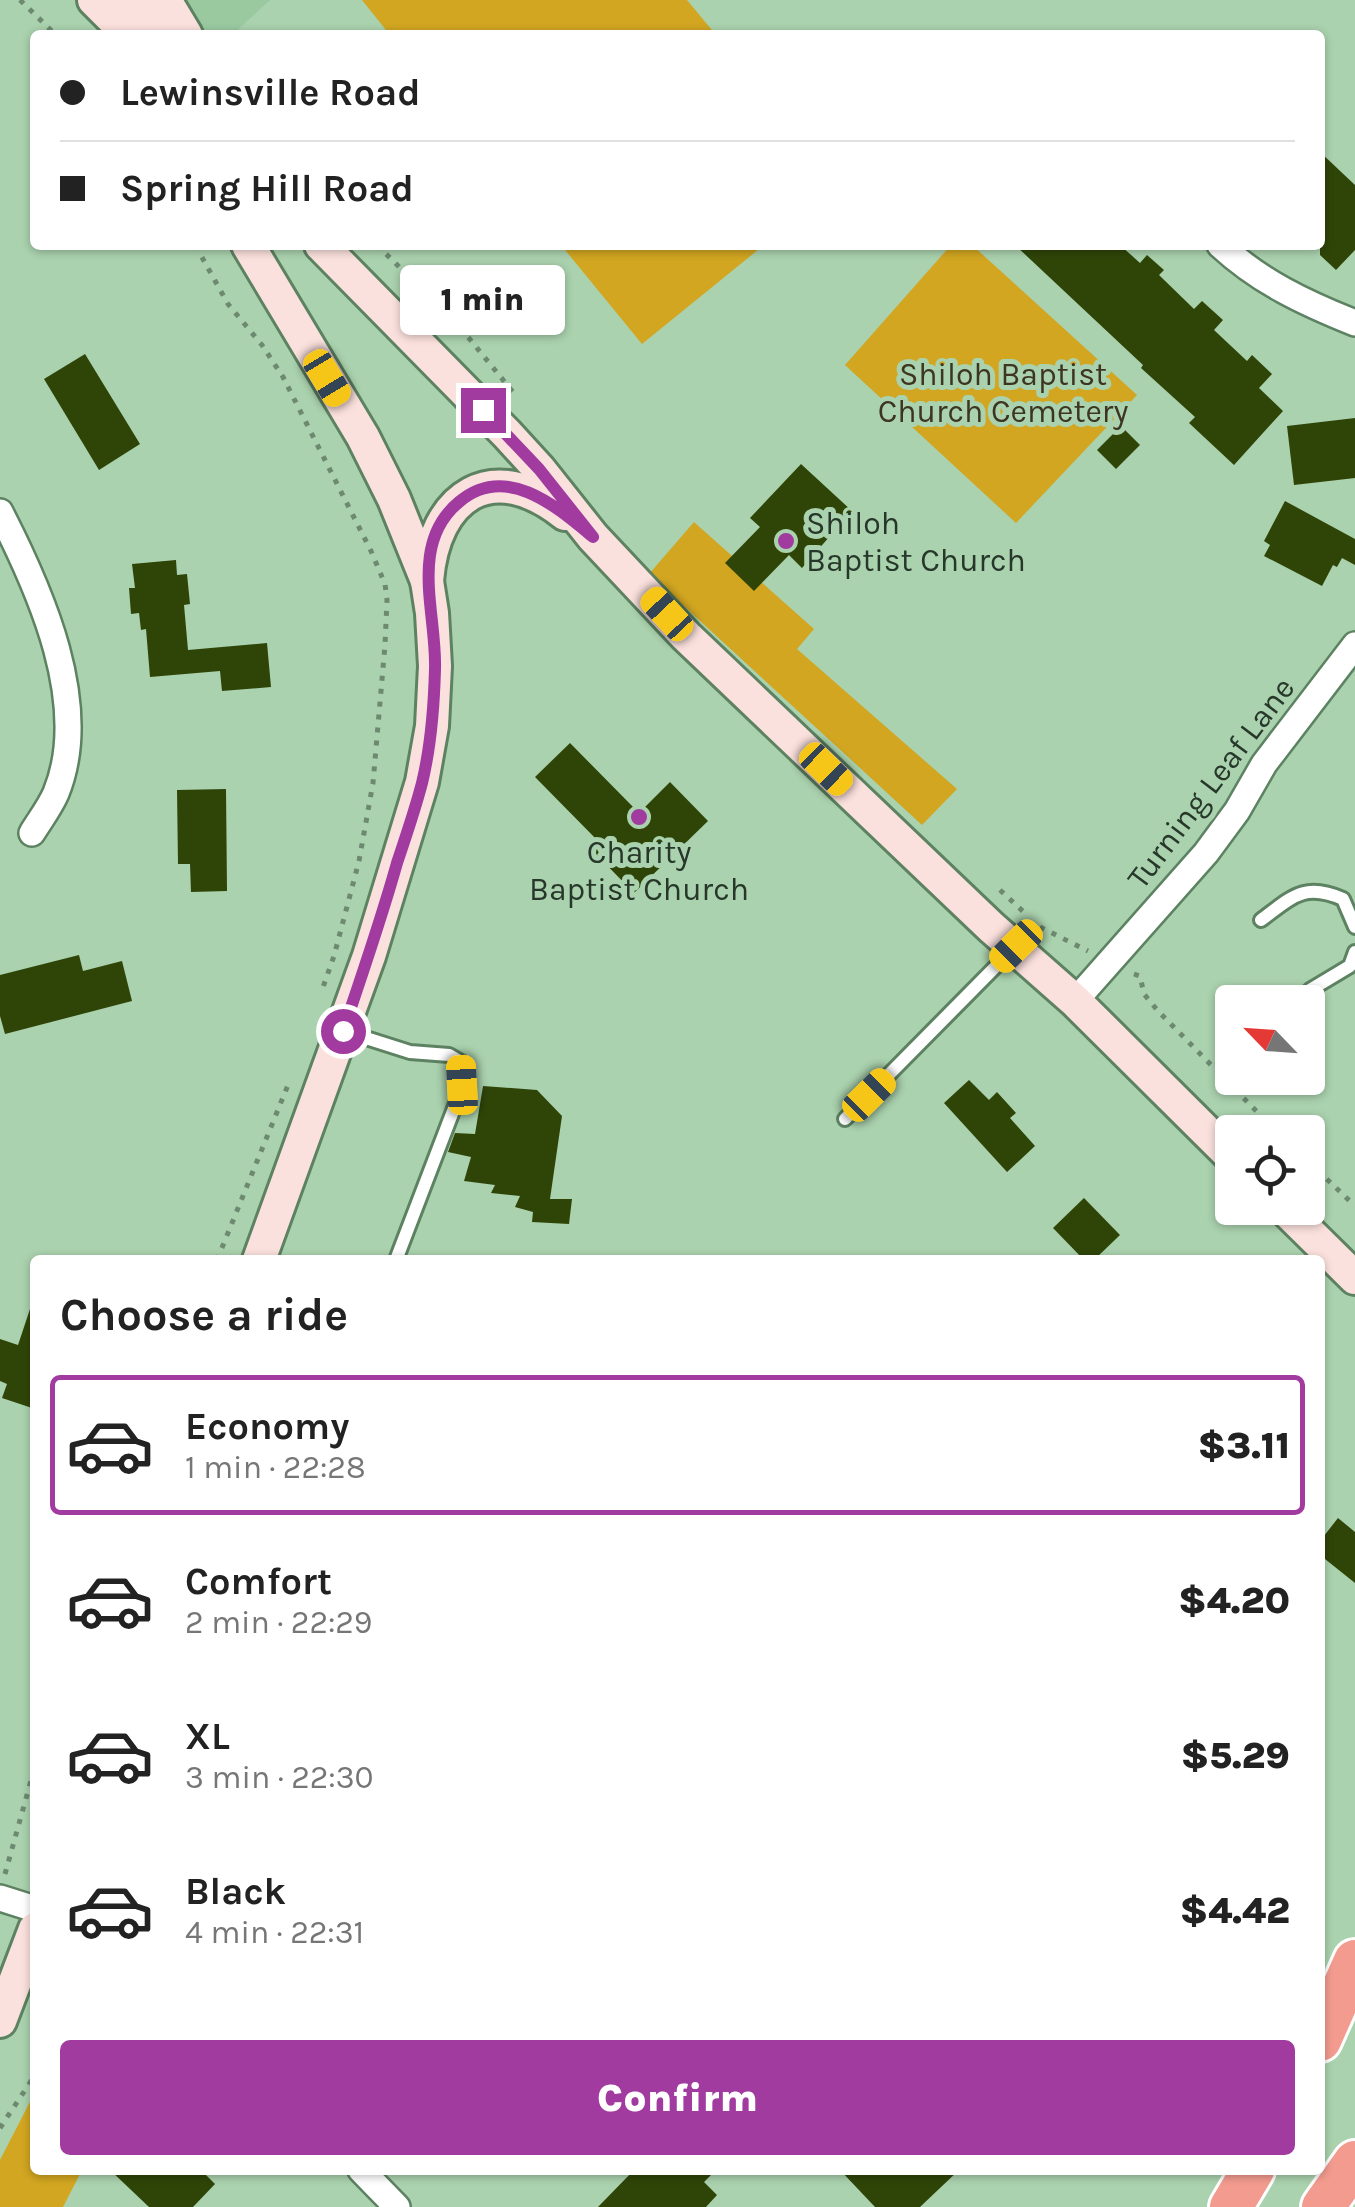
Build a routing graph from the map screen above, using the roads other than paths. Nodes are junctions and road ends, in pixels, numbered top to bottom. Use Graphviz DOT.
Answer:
graph roads {
  1 [pos="94,0"];
  2 [pos="133,0"];
  3 [pos="165,0"];
  4 [pos="124,30"];
  5 [pos="148,30"];
  6 [pos="183,30"];
  7 [pos="251,250"];
  8 [pos="326,250"];
  9 [pos="334,250"];
  10 [pos="1226,250"];
  11 [pos="358,282"];
  12 [pos="1355,322"];
  13 [pos="0,512"];
  14 [pos="593,537"];
  15 [pos="427,582"];
  16 [pos="1355,645"];
  17 [pos="32,833"];
  18 [pos="1261,920"];
  19 [pos="1355,926"];
  20 [pos="1016,946"];
  21 [pos="1355,952"];
  22 [pos="1318,985"];
  23 [pos="1075,1001"];
  24 [pos="343,1031"];
  25 [pos="845,1120"];
  26 [pos="1215,1140"];
  27 [pos="1302,1225"];
  28 [pos="261,1255"];
  29 [pos="398,1255"];
  30 [pos="1354,1276"];
  31 [pos="0,1898"];
  32 [pos="30,1907"];
  33 [pos="30,1943"];
  34 [pos="1355,1961"];
  35 [pos="0,2021"];
  36 [pos="1325,2029"];
  37 [pos="1355,2162"];
  38 [pos="366,2175"];
  39 [pos="1249,2175"];
  40 [pos="397,2207"];
  41 [pos="1230,2207"];
  42 [pos="1323,2207"];
  1 -- 4 [label="main road"];
  2 -- 5 [label="main road"];
  3 -- 6 [label="main road"];
  7 -- 15 [label="main road"];
  8 -- 11 [label="main road"];
  9 -- 11 [label="main road"];
  10 -- 12 [label="street"];
  11 -- 14 [label="main road"];
  13 -- 17 [label="street"];
  14 -- 15 [label="main road"];
  14 -- 20 [label="main road"];
  15 -- 24 [label="main road"];
  16 -- 23 [label="street, Turning Leaf Lane"];
  18 -- 19 [label="lane"];
  20 -- 23 [label="main road"];
  20 -- 25 [label="lane"];
  21 -- 22 [label="lane"];
  23 -- 26 [label="main road"];
  24 -- 28 [label="main road"];
  24 -- 29 [label="lane"];
  27 -- 30 [label="main road"];
  31 -- 32 [label="street"];
  33 -- 35 [label="main road"];
  34 -- 36 [label="highway"];
  37 -- 42 [label="highway"];
  38 -- 40 [label="street"];
  39 -- 41 [label="highway"];
}
